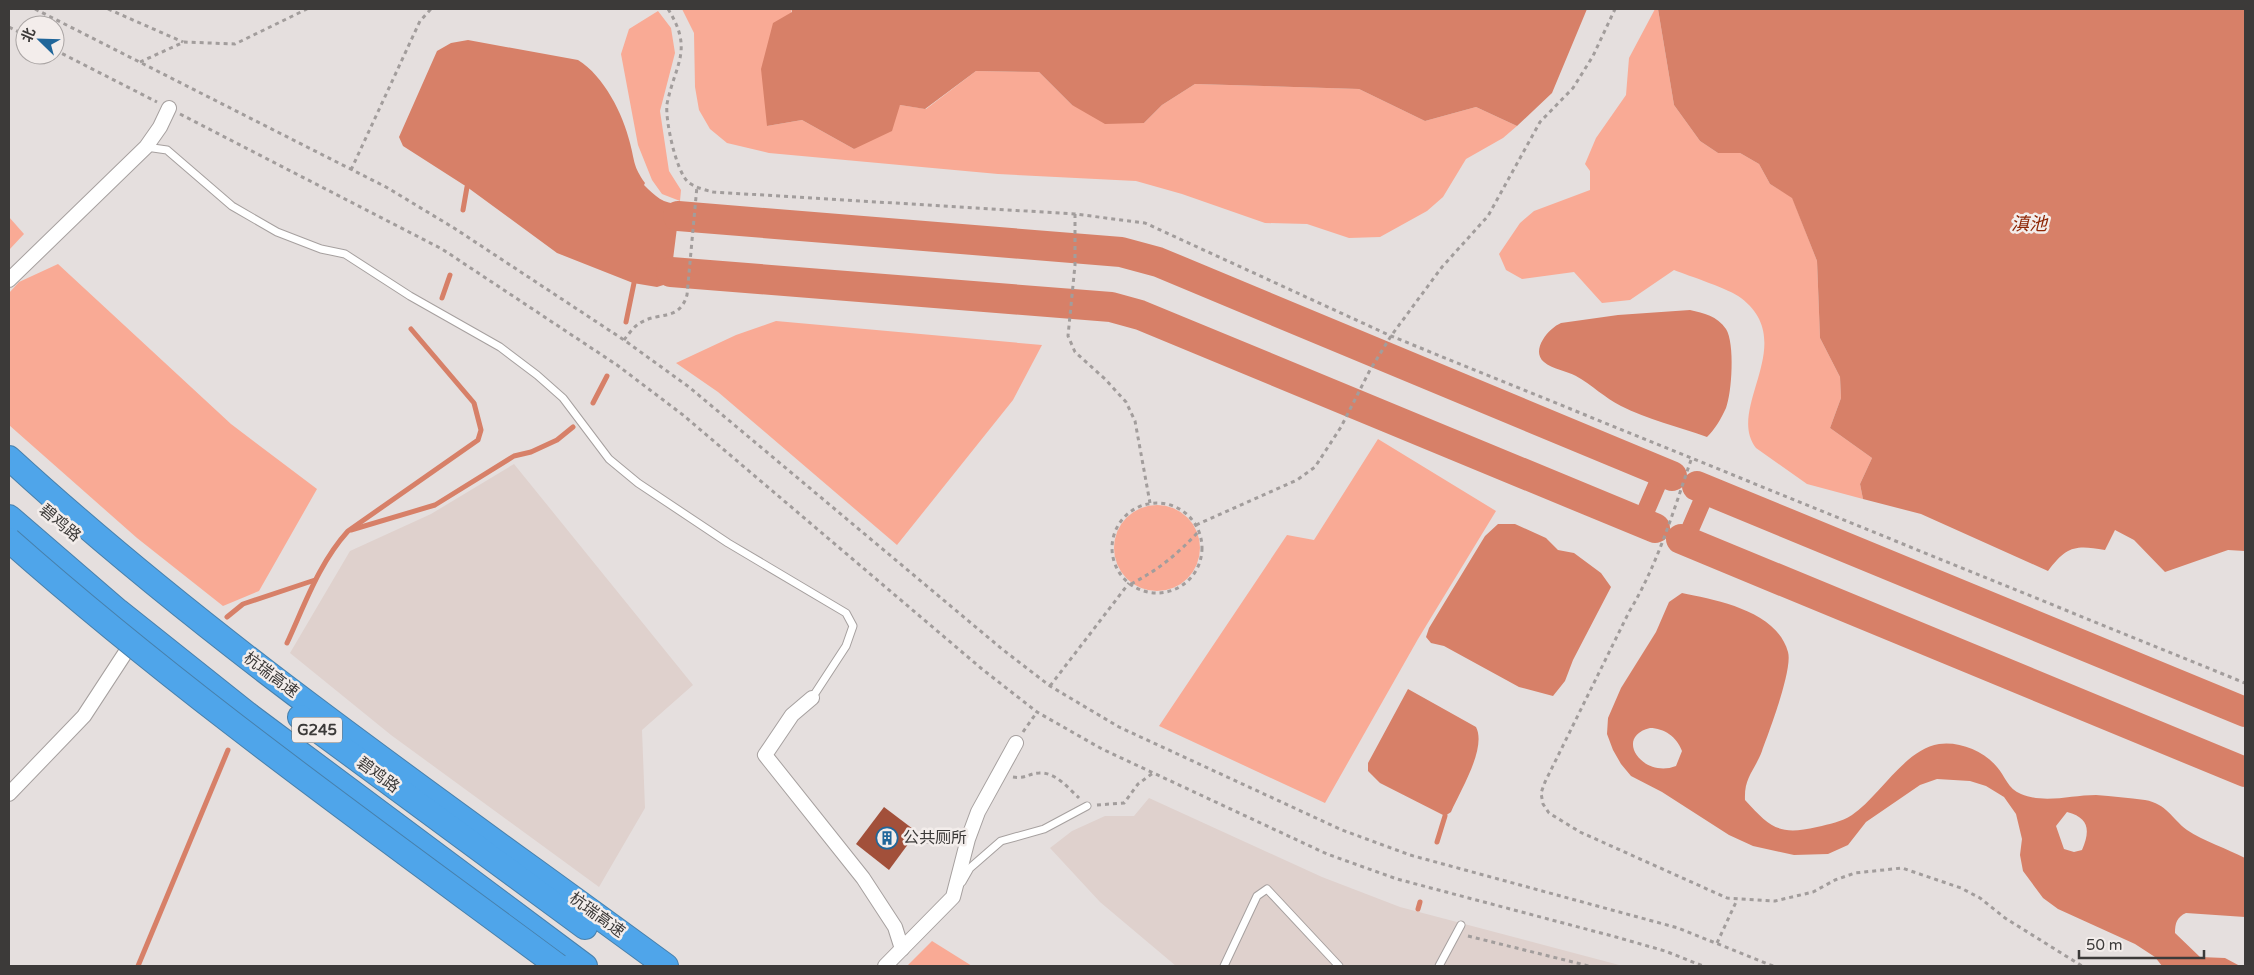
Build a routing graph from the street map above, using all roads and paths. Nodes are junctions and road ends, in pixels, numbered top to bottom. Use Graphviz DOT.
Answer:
graph roads {
  1 [pos="35,9"];
  2 [pos="108,9"];
  3 [pos="307,9"];
  4 [pos="431,9"];
  5 [pos="668,9"];
  6 [pos="1615,9"];
  7 [pos="184,42"];
  8 [pos="65,55"];
  9 [pos="140,62"];
  10 [pos="169,108"];
  11 [pos="146,148"];
  12 [pos="350,170"];
  13 [pos="697,186"];
  14 [pos="1075,214"];
  15 [pos="9,280"];
  16 [pos="1391,336"];
  17 [pos="624,340"];
  18 [pos="9,458"];
  19 [pos="1691,460"];
  20 [pos="9,478"];
  21 [pos="1150,503"];
  22 [pos="9,517"];
  23 [pos="1196,524"];
  24 [pos="1199,531"];
  25 [pos="9,540"];
  26 [pos="1130,584"];
  27 [pos="141,629"];
  28 [pos="2245,683"];
  29 [pos="1050,686"];
  30 [pos="812,698"];
  31 [pos="1037,712"];
  32 [pos="1016,744"];
  33 [pos="1153,773"];
  34 [pos="9,794"];
  35 [pos="1087,806"];
  36 [pos="922,839"];
  37 [pos="968,839"];
  38 [pos="953,897"];
  39 [pos="1737,900"];
  40 [pos="1461,925"];
  41 [pos="1456,934"];
  42 [pos="1717,943"];
  43 [pos="902,949"];
  44 [pos="558,966"];
  45 [pos="585,966"];
  46 [pos="639,966"];
  47 [pos="666,966"];
  48 [pos="885,966"];
  49 [pos="1224,966"];
  50 [pos="1339,966"];
  51 [pos="1439,966"];
  52 [pos="1589,966"];
  53 [pos="1703,966"];
  54 [pos="1773,966"];
  55 [pos="2082,966"];
  1 -- 9 [label="path"];
  2 -- 7 [label="path"];
  3 -- 7 [label="path"];
  4 -- 12 [label="path"];
  5 -- 13 [label="path"];
  6 -- 16 [label="path"];
  7 -- 9 [label="path"];
  8 -- 10 [label="path"];
  9 -- 12 [label="path"];
  10 -- 11 [label="street"];
  10 -- 31 [label="path"];
  11 -- 15 [label="street"];
  11 -- 30 [label="lane"];
  12 -- 17 [label="path"];
  13 -- 14 [label="path"];
  13 -- 17 [label="path"];
  14 -- 16 [label="path"];
  14 -- 21 [label="path"];
  16 -- 19 [label="path"];
  16 -- 23 [label="path"];
  17 -- 29 [label="path"];
  18 -- 47 [label="highway, 杭瑞高速"];
  19 -- 28 [label="path"];
  19 -- 39 [label="path"];
  20 -- 46 [label="highway, 碧鸡路 / G245"];
  21 -- 23 [label="path"];
  21 -- 26 [label="path"];
  22 -- 27 [label="highway, 碧鸡路 / G245"];
  23 -- 24 [label="path"];
  24 -- 26 [label="path"];
  24 -- 26 [label="path"];
  25 -- 44 [label="highway, bridge"];
  26 -- 29 [label="path"];
  27 -- 34 [label="street"];
  27 -- 45 [label="highway, 碧鸡路 / G245"];
  29 -- 42 [label="path"];
  30 -- 43 [label="street"];
  31 -- 32 [label="path"];
  31 -- 33 [label="path"];
  32 -- 35 [label="path"];
  32 -- 37 [label="street"];
  33 -- 35 [label="path"];
  33 -- 53 [label="path"];
  35 -- 38 [label="lane"];
  36 -- 37 [label="lane"];
  37 -- 38 [label="street"];
  38 -- 43 [label="street"];
  39 -- 42 [label="path"];
  39 -- 55 [label="path"];
  40 -- 41 [label="lane"];
  41 -- 51 [label="lane"];
  41 -- 52 [label="path"];
  42 -- 54 [label="path"];
  43 -- 48 [label="street"];
  49 -- 50 [label="lane"];
}
